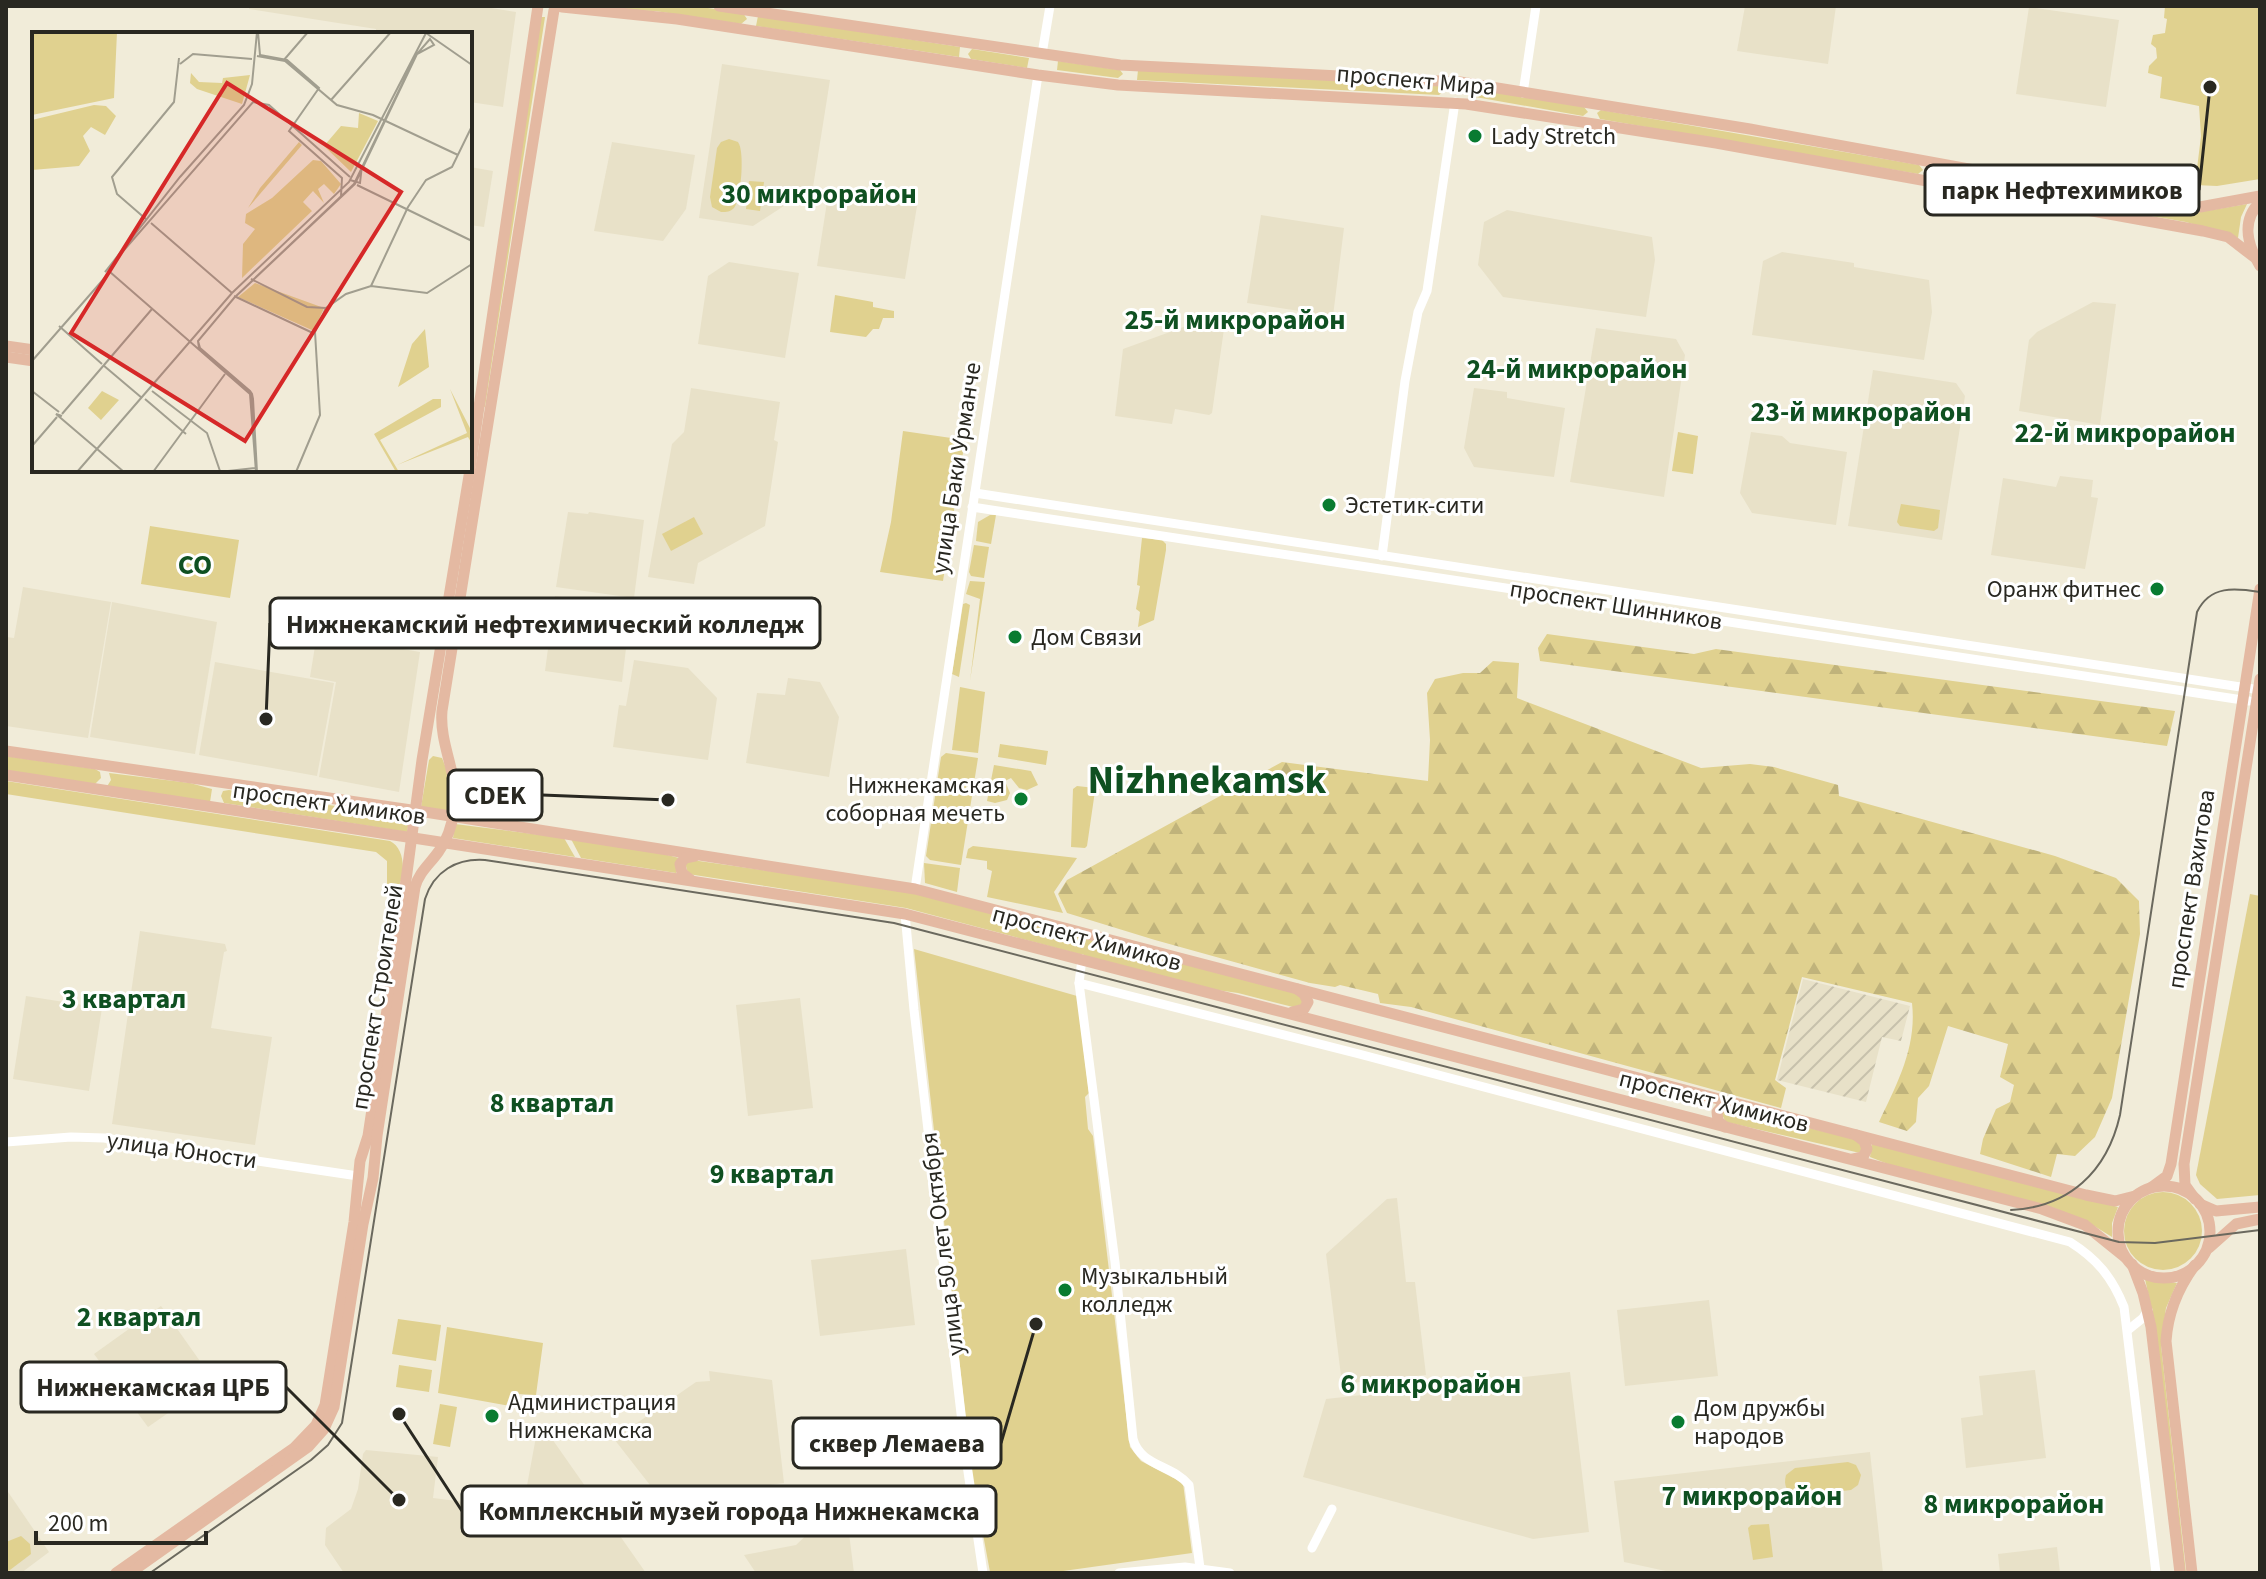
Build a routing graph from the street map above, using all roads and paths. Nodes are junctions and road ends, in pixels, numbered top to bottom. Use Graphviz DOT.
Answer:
graph roads {
  1 [pos="538,6"];
  2 [pos="719,6"];
  3 [pos="1050,6"];
  4 [pos="1536,6"];
  5 [pos="560,8"];
  6 [pos="741,9"];
  7 [pos="739,29"];
  8 [pos="975,44"];
  9 [pos="1042,54"];
  10 [pos="972,65"];
  11 [pos="1120,65"];
  12 [pos="1038,75"];
  13 [pos="1460,82"];
  14 [pos="1118,85"];
  15 [pos="1523,93"];
  16 [pos="1455,102"];
  17 [pos="1588,102"];
  18 [pos="1584,122"];
  19 [pos="1928,161"];
  20 [pos="1925,180"];
  21 [pos="2260,199"];
  22 [pos="2257,261"];
  23 [pos="6,346"];
  24 [pos="32,350"];
  25 [pos="6,357"];
  26 [pos="32,361"];
  27 [pos="478,423"];
  28 [pos="472,458"];
  29 [pos="470,472"];
  30 [pos="975,493"];
  31 [pos="972,507"];
  32 [pos="1382,556"];
  33 [pos="2260,589"];
  34 [pos="2117,669"];
  35 [pos="2115,681"];
  36 [pos="2259,686"];
  37 [pos="2244,687"];
  38 [pos="2242,700"];
  39 [pos="2258,703"];
  40 [pos="427,727"];
  41 [pos="441,728"];
  42 [pos="6,751"];
  43 [pos="422,760"];
  44 [pos="450,763"];
  45 [pos="94,765"];
  46 [pos="6,775"];
  47 [pos="227,784"];
  48 [pos="91,789"];
  49 [pos="456,794"];
  50 [pos="223,809"];
  51 [pos="415,811"];
  52 [pos="453,817"];
  53 [pos="473,820"];
  54 [pos="412,837"];
  55 [pos="445,842"];
  56 [pos="699,855"];
  57 [pos="692,881"];
  58 [pos="915,889"];
  59 [pos="905,914"];
  60 [pos="1082,959"];
  61 [pos="1079,983"];
  62 [pos="1295,988"];
  63 [pos="1287,1012"];
  64 [pos="1734,1103"];
  65 [pos="1725,1127"];
  66 [pos="1854,1134"];
  67 [pos="6,1142"];
  68 [pos="1853,1159"];
  69 [pos="360,1161"];
  70 [pos="376,1164"];
  71 [pos="358,1176"];
  72 [pos="2152,1187"];
  73 [pos="2135,1196"];
  74 [pos="355,1199"];
  75 [pos="369,1200"];
  76 [pos="2197,1201"];
  77 [pos="2260,1207"];
  78 [pos="2260,1219"];
  79 [pos="2205,1252"];
  80 [pos="2129,1261"];
  81 [pos="2195,1265"];
  82 [pos="2148,1310"];
  83 [pos="2128,1330"];
  84 [pos="1332,1509"];
  85 [pos="1312,1548"];
  86 [pos="1200,1568"];
  87 [pos="116,1573"];
  88 [pos="130,1573"];
  89 [pos="983,1573"];
  90 [pos="1119,1573"];
  91 [pos="1230,1573"];
  92 [pos="2156,1573"];
  93 [pos="2180,1573"];
  94 [pos="2192,1573"];
  1 -- 5 [label="main road, проспект Мира"];
  1 -- 27 [label="main road, проспект Строителей"];
  2 -- 6 [label="main road, проспект Мира"];
  3 -- 9 [label="street"];
  4 -- 15 [label="street"];
  5 -- 7 [label="main road, проспект Мира"];
  5 -- 27 [label="main road, проспект Строителей"];
  6 -- 7 [label="main road"];
  6 -- 8 [label="main road, проспект Мира"];
  7 -- 10 [label="main road, проспект Мира"];
  8 -- 9 [label="main road, проспект Мира"];
  8 -- 10 [label="main road"];
  9 -- 11 [label="main road, проспект Мира"];
  9 -- 12 [label="main road, улица Баки Урманче"];
  10 -- 12 [label="main road, проспект Мира"];
  11 -- 13 [label="main road, проспект Мира"];
  11 -- 14 [label="main road"];
  12 -- 14 [label="main road, проспект Мира"];
  12 -- 30 [label="street, улица Баки Урманче"];
  13 -- 15 [label="main road, проспект Мира"];
  13 -- 16 [label="main road"];
  14 -- 16 [label="main road, проспект Мира"];
  15 -- 17 [label="main road, проспект Мира"];
  16 -- 18 [label="main road, проспект Мира"];
  16 -- 32 [label="street"];
  17 -- 18 [label="main road"];
  17 -- 19 [label="main road, проспект Мира"];
  18 -- 20 [label="main road, проспект Мира"];
  19 -- 20 [label="main road"];
  19 -- 21 [label="main road, проспект Мира"];
  20 -- 22 [label="main road, проспект Мира"];
  21 -- 22 [label="main road, проспект Мира"];
  23 -- 24 [label="main road"];
  25 -- 26 [label="main road"];
  27 -- 28 [label="main road, проспект Строителей"];
  27 -- 41 [label="main road, проспект Строителей"];
  29 -- 40 [label="main road, проспект Строителей"];
  30 -- 31 [label="street, улица Баки Урманче"];
  30 -- 32 [label="street, проспект Шинников"];
  31 -- 35 [label="street, проспект Шинников"];
  31 -- 58 [label="street, улица Баки Урманче"];
  32 -- 34 [label="street, проспект Шинников"];
  33 -- 37 [label="main road, проспект Вахитова"];
  34 -- 35 [label="street"];
  34 -- 37 [label="street, проспект Шинников"];
  35 -- 38 [label="street, проспект Шинников"];
  36 -- 37 [label="street, проспект Шинников"];
  36 -- 39 [label="main road, проспект Вахитова"];
  37 -- 38 [label="main road, проспект Вахитова"];
  38 -- 39 [label="street, проспект Шинников"];
  38 -- 72 [label="main road, проспект Вахитова"];
  39 -- 76 [label="main road, проспект Вахитова"];
  40 -- 41 [label="main road"];
  40 -- 43 [label="main road, проспект Строителей"];
  41 -- 44 [label="main road, проспект Строителей"];
  42 -- 45 [label="main road, проспект Химиков"];
  43 -- 44 [label="main road"];
  43 -- 51 [label="main road, проспект Строителей"];
  44 -- 49 [label="main road, проспект Строителей"];
  45 -- 47 [label="main road, проспект Химиков"];
  45 -- 48 [label="main road"];
  46 -- 48 [label="main road, проспект Химиков"];
  47 -- 50 [label="main road"];
  47 -- 51 [label="main road, проспект Химиков"];
  48 -- 50 [label="main road, проспект Химиков"];
  49 -- 52 [label="main road, проспект Строителей"];
  49 -- 53 [label="main road"];
  50 -- 54 [label="main road, проспект Химиков"];
  51 -- 52 [label="main road, проспект Химиков"];
  51 -- 54 [label="main road, проспект Строителей"];
  52 -- 53 [label="main road, проспект Химиков"];
  52 -- 55 [label="main road, проспект Строителей"];
  53 -- 56 [label="main road, проспект Химиков"];
  54 -- 55 [label="main road, проспект Химиков"];
  54 -- 69 [label="main road, проспект Строителей"];
  55 -- 57 [label="main road, проспект Химиков"];
  55 -- 70 [label="main road, проспект Строителей"];
  56 -- 57 [label="main road"];
  56 -- 58 [label="main road, проспект Химиков"];
  57 -- 59 [label="main road, проспект Химиков"];
  58 -- 62 [label="main road, проспект Химиков"];
  59 -- 60 [label="main road, проспект Химиков"];
  59 -- 89 [label="street, улица 50 лет Октября"];
  60 -- 61 [label="street"];
  60 -- 63 [label="main road, проспект Химиков"];
  61 -- 83 [label="street"];
  61 -- 86 [label="street"];
  62 -- 63 [label="main road"];
  62 -- 64 [label="main road, проспект Химиков"];
  63 -- 65 [label="main road, проспект Химиков"];
  64 -- 65 [label="main road"];
  64 -- 66 [label="main road, проспект Химиков"];
  65 -- 68 [label="main road, проспект Химиков"];
  66 -- 68 [label="main road"];
  66 -- 73 [label="main road, проспект Химиков"];
  67 -- 71 [label="street, улица Юности"];
  68 -- 80 [label="main road, проспект Химиков"];
  69 -- 70 [label="main road"];
  69 -- 71 [label="main road, проспект Строителей"];
  70 -- 75 [label="main road, проспект Строителей"];
  71 -- 74 [label="main road, проспект Строителей"];
  72 -- 73 [label="main road, проспект Вахитова"];
  72 -- 76 [label="main road"];
  73 -- 80 [label="main road"];
  74 -- 75 [label="main road"];
  74 -- 87 [label="main road, проспект Строителей"];
  75 -- 88 [label="main road, проспект Строителей"];
  76 -- 77 [label="main road"];
  76 -- 79 [label="main road, проспект Вахитова"];
  78 -- 79 [label="main road"];
  79 -- 81 [label="main road"];
  80 -- 81 [label="main road"];
  80 -- 82 [label="main road"];
  81 -- 94 [label="main road"];
  82 -- 83 [label="street"];
  82 -- 93 [label="main road"];
  83 -- 92 [label="street"];
  84 -- 85 [label="street"];
  86 -- 90 [label="street"];
  86 -- 91 [label="street"];
}
